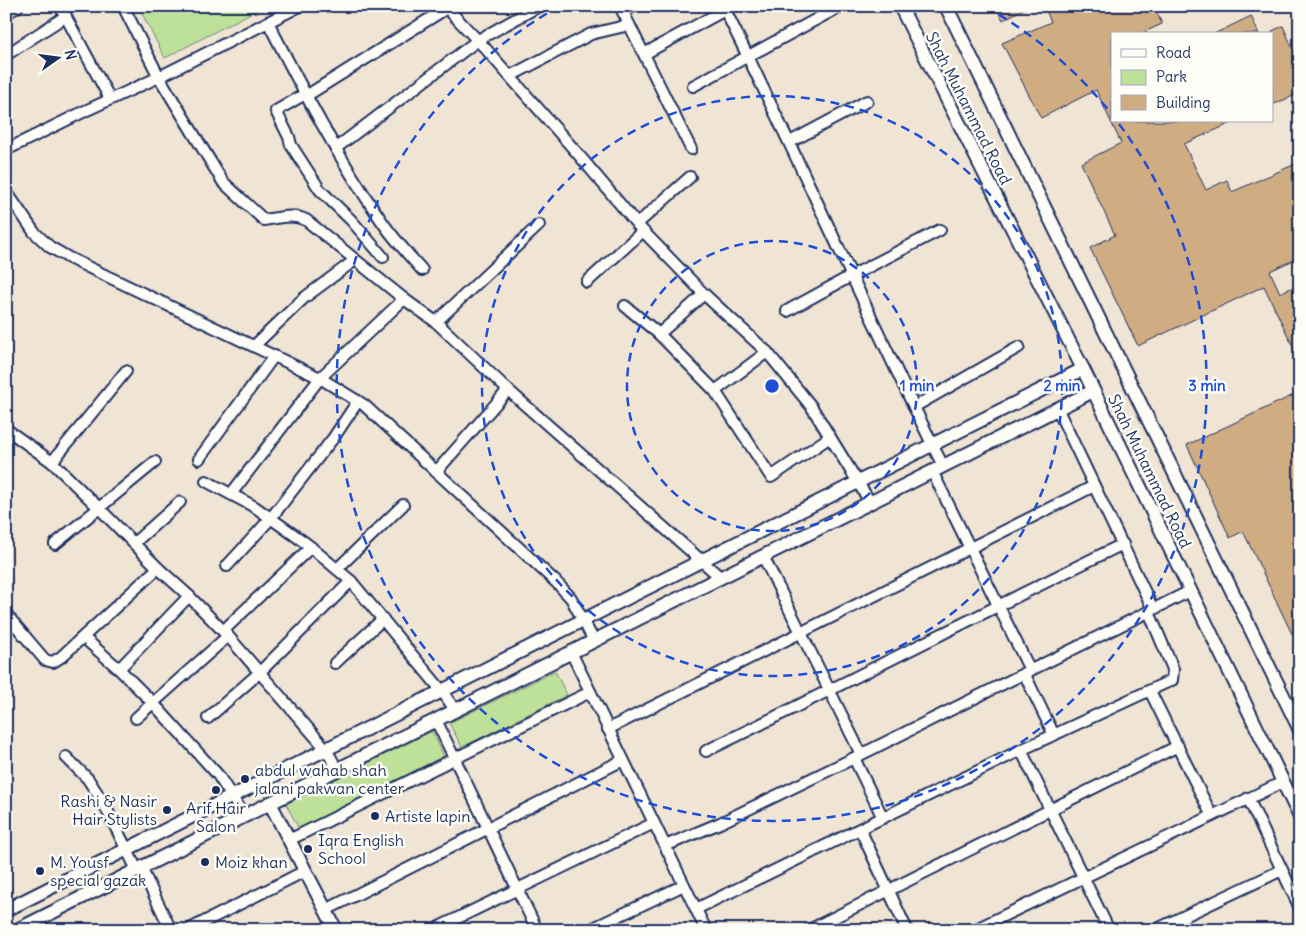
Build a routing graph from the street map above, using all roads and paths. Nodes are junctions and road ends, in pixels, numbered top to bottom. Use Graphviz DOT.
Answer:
graph roads {
  1 [pos="18,6"];
  2 [pos="60,6"];
  3 [pos="123,6"];
  4 [pos="300,6"];
  5 [pos="539,6"];
  6 [pos="634,6"];
  7 [pos="841,6"];
  8 [pos="900,6"];
  9 [pos="946,6"];
  10 [pos="447,7"];
  11 [pos="727,8"];
  12 [pos="621,9"];
  13 [pos="6,14"];
  14 [pos="66,16"];
  15 [pos="268,22"];
  16 [pos="629,25"];
  17 [pos="478,40"];
  18 [pos="644,54"];
  19 [pos="6,55"];
  20 [pos="747,56"];
  21 [pos="510,76"];
  22 [pos="159,77"];
  23 [pos="693,86"];
  24 [pos="305,95"];
  25 [pos="110,99"];
  26 [pos="867,101"];
  27 [pos="790,142"];
  28 [pos="336,148"];
  29 [pos="691,148"];
  30 [pos="6,150"];
  31 [pos="690,177"];
  32 [pos="6,191"];
  33 [pos="539,225"];
  34 [pos="640,228"];
  35 [pos="940,230"];
  36 [pos="383,257"];
  37 [pos="356,260"];
  38 [pos="422,270"];
  39 [pos="851,276"];
  40 [pos="587,282"];
  41 [pos="704,294"];
  42 [pos="404,298"];
  43 [pos="625,306"];
  44 [pos="787,311"];
  45 [pos="436,322"];
  46 [pos="659,334"];
  47 [pos="254,346"];
  48 [pos="1019,347"];
  49 [pos="767,352"];
  50 [pos="274,356"];
  51 [pos="1083,369"];
  52 [pos="126,371"];
  53 [pos="320,378"];
  54 [pos="508,390"];
  55 [pos="1093,390"];
  56 [pos="715,391"];
  57 [pos="358,401"];
  58 [pos="914,407"];
  59 [pos="1057,408"];
  60 [pos="6,429"];
  61 [pos="830,437"];
  62 [pos="933,444"];
  63 [pos="199,459"];
  64 [pos="52,462"];
  65 [pos="155,462"];
  66 [pos="938,468"];
  67 [pos="436,472"];
  68 [pos="206,481"];
  69 [pos="858,482"];
  70 [pos="1094,486"];
  71 [pos="231,494"];
  72 [pos="180,502"];
  73 [pos="870,502"];
  74 [pos="403,505"];
  75 [pos="99,508"];
  76 [pos="271,518"];
  77 [pos="134,543"];
  78 [pos="55,544"];
  79 [pos="1123,544"];
  80 [pos="311,547"];
  81 [pos="970,549"];
  82 [pos="763,556"];
  83 [pos="701,561"];
  84 [pos="227,566"];
  85 [pos="158,568"];
  86 [pos="337,569"];
  87 [pos="720,578"];
  88 [pos="351,581"];
  89 [pos="1190,592"];
  90 [pos="189,596"];
  91 [pos="998,605"];
  92 [pos="1151,611"];
  93 [pos="6,614"];
  94 [pos="383,620"];
  95 [pos="582,620"];
  96 [pos="225,633"];
  97 [pos="801,633"];
  98 [pos="83,637"];
  99 [pos="594,641"];
  100 [pos="571,652"];
  101 [pos="335,663"];
  102 [pos="119,669"];
  103 [pos="1027,672"];
  104 [pos="259,673"];
  105 [pos="442,691"];
  106 [pos="830,691"];
  107 [pos="1150,691"];
  108 [pos="590,692"];
  109 [pos="153,703"];
  110 [pos="455,710"];
  111 [pos="136,718"];
  112 [pos="208,718"];
  113 [pos="436,720"];
  114 [pos="608,729"];
  115 [pos="1300,730"];
  116 [pos="1054,735"];
  117 [pos="1178,746"];
  118 [pos="326,750"];
  119 [pos="1021,750"];
  120 [pos="706,751"];
  121 [pos="858,756"];
  122 [pos="66,757"];
  123 [pos="453,757"];
  124 [pos="623,760"];
  125 [pos="337,770"];
  126 [pos="1283,782"];
  127 [pos="231,797"];
  128 [pos="1248,798"];
  129 [pos="270,803"];
  130 [pos="1050,809"];
  131 [pos="244,816"];
  132 [pos="1212,816"];
  133 [pos="1300,817"];
  134 [pos="883,818"];
  135 [pos="654,823"];
  136 [pos="488,828"];
  137 [pos="860,829"];
  138 [pos="289,840"];
  139 [pos="665,846"];
  140 [pos="127,849"];
  141 [pos="139,869"];
  142 [pos="1282,870"];
  143 [pos="305,871"];
  144 [pos="1083,877"];
  145 [pos="684,886"];
  146 [pos="518,889"];
  147 [pos="888,890"];
  148 [pos="1300,908"];
  149 [pos="696,909"];
  150 [pos="6,910"];
  151 [pos="326,910"];
  152 [pos="21,929"];
  153 [pos="171,930"];
  154 [pos="188,930"];
  155 [pos="336,930"];
  156 [pos="433,930"];
  157 [pos="537,930"];
  158 [pos="589,930"];
  159 [pos="706,930"];
  160 [pos="809,930"];
  161 [pos="907,930"];
  162 [pos="974,930"];
  163 [pos="1109,930"];
  164 [pos="1155,930"];
  1 -- 13 [label="street"];
  2 -- 14 [label="street"];
  3 -- 22 [label="street"];
  4 -- 15 [label="street"];
  5 -- 17 [label="street"];
  6 -- 12 [label="street"];
  7 -- 20 [label="street"];
  8 -- 51 [label="street, Shah Muhammad Road"];
  9 -- 115 [label="street, Shah Muhammad Road"];
  10 -- 17 [label="street"];
  10 -- 24 [label="street"];
  11 -- 18 [label="street"];
  11 -- 20 [label="street"];
  12 -- 16 [label="street"];
  14 -- 19 [label="street"];
  14 -- 25 [label="street"];
  15 -- 22 [label="street"];
  15 -- 24 [label="street"];
  16 -- 18 [label="street"];
  16 -- 21 [label="street"];
  17 -- 21 [label="street"];
  17 -- 28 [label="street"];
  18 -- 29 [label="street"];
  20 -- 23 [label="street"];
  20 -- 27 [label="street"];
  21 -- 34 [label="street"];
  22 -- 25 [label="street"];
  22 -- 37 [label="street"];
  24 -- 28 [label="street"];
  24 -- 36 [label="street"];
  25 -- 30 [label="street"];
  26 -- 27 [label="street"];
  27 -- 39 [label="street"];
  28 -- 38 [label="street"];
  31 -- 34 [label="street"];
  32 -- 47 [label="street"];
  33 -- 45 [label="street"];
  34 -- 40 [label="street"];
  34 -- 41 [label="street"];
  35 -- 39 [label="street"];
  37 -- 42 [label="street"];
  37 -- 47 [label="street"];
  39 -- 44 [label="street"];
  39 -- 58 [label="street"];
  41 -- 46 [label="street"];
  41 -- 49 [label="street"];
  42 -- 45 [label="street"];
  42 -- 53 [label="street"];
  43 -- 46 [label="street"];
  45 -- 54 [label="street"];
  46 -- 56 [label="street"];
  47 -- 50 [label="street"];
  48 -- 58 [label="street"];
  49 -- 56 [label="street"];
  49 -- 61 [label="street"];
  50 -- 53 [label="street"];
  50 -- 63 [label="street"];
  51 -- 55 [label="street, Shah Muhammad Road"];
  51 -- 62 [label="street"];
  52 -- 64 [label="street"];
  53 -- 57 [label="street"];
  53 -- 71 [label="street"];
  54 -- 67 [label="street"];
  54 -- 83 [label="street"];
  55 -- 59 [label="street"];
  55 -- 89 [label="street, Shah Muhammad Road"];
  56 -- 61 [label="street"];
  57 -- 67 [label="street"];
  57 -- 76 [label="street"];
  58 -- 62 [label="street"];
  59 -- 66 [label="street"];
  59 -- 70 [label="street"];
  60 -- 64 [label="street"];
  61 -- 69 [label="street"];
  62 -- 66 [label="street"];
  62 -- 69 [label="street"];
  64 -- 75 [label="street"];
  65 -- 75 [label="street"];
  66 -- 73 [label="street"];
  66 -- 81 [label="street"];
  67 -- 95 [label="street"];
  68 -- 71 [label="street"];
  69 -- 73 [label="street"];
  69 -- 83 [label="street"];
  70 -- 79 [label="street"];
  70 -- 81 [label="street"];
  71 -- 76 [label="street"];
  72 -- 77 [label="street"];
  73 -- 82 [label="street"];
  74 -- 86 [label="street"];
  75 -- 77 [label="street"];
  75 -- 78 [label="street"];
  76 -- 80 [label="street"];
  76 -- 84 [label="street"];
  77 -- 85 [label="street"];
  79 -- 91 [label="street"];
  79 -- 92 [label="street"];
  80 -- 86 [label="street"];
  80 -- 96 [label="street"];
  81 -- 91 [label="street"];
  81 -- 97 [label="street"];
  82 -- 87 [label="street"];
  82 -- 97 [label="street"];
  83 -- 87 [label="street"];
  83 -- 95 [label="street"];
  85 -- 90 [label="street"];
  85 -- 98 [label="street"];
  86 -- 88 [label="street"];
  87 -- 99 [label="street"];
  88 -- 94 [label="street"];
  88 -- 104 [label="street"];
  89 -- 92 [label="street"];
  89 -- 126 [label="street, Shah Muhammad Road"];
  90 -- 96 [label="street"];
  90 -- 102 [label="street"];
  91 -- 103 [label="street"];
  91 -- 106 [label="street"];
  92 -- 103 [label="street"];
  92 -- 107 [label="street"];
  93 -- 98 [label="street"];
  94 -- 101 [label="street"];
  94 -- 105 [label="street"];
  95 -- 99 [label="street"];
  95 -- 105 [label="street"];
  96 -- 104 [label="street"];
  96 -- 109 [label="street"];
  97 -- 106 [label="street"];
  97 -- 114 [label="street"];
  98 -- 102 [label="street"];
  99 -- 100 [label="street"];
  100 -- 108 [label="street"];
  100 -- 110 [label="street"];
  102 -- 109 [label="street"];
  103 -- 116 [label="street"];
  103 -- 121 [label="street"];
  104 -- 112 [label="street"];
  104 -- 118 [label="street"];
  105 -- 110 [label="street"];
  105 -- 118 [label="street"];
  106 -- 120 [label="street"];
  106 -- 121 [label="street"];
  107 -- 116 [label="street"];
  107 -- 117 [label="street"];
  108 -- 114 [label="street"];
  108 -- 123 [label="street"];
  109 -- 111 [label="street"];
  109 -- 127 [label="street"];
  110 -- 113 [label="street"];
  113 -- 123 [label="street"];
  113 -- 125 [label="street"];
  114 -- 124 [label="street"];
  116 -- 119 [label="street"];
  117 -- 130 [label="street"];
  117 -- 132 [label="street"];
  118 -- 125 [label="street"];
  118 -- 127 [label="street"];
  119 -- 130 [label="street"];
  119 -- 134 [label="street"];
  121 -- 134 [label="street"];
  121 -- 139 [label="street"];
  122 -- 140 [label="street"];
  123 -- 136 [label="street"];
  123 -- 138 [label="street"];
  124 -- 135 [label="street"];
  124 -- 136 [label="street"];
  125 -- 129 [label="street"];
  126 -- 128 [label="street"];
  126 -- 133 [label="street, Shah Muhammad Road"];
  127 -- 131 [label="street"];
  127 -- 140 [label="street"];
  128 -- 132 [label="street"];
  128 -- 142 [label="street"];
  129 -- 131 [label="street"];
  129 -- 138 [label="street"];
  130 -- 144 [label="street"];
  130 -- 147 [label="street"];
  131 -- 141 [label="street"];
  132 -- 144 [label="street"];
  134 -- 137 [label="street"];
  135 -- 139 [label="street"];
  135 -- 146 [label="street"];
  136 -- 146 [label="street"];
  136 -- 151 [label="street"];
  137 -- 147 [label="street"];
  137 -- 149 [label="street"];
  138 -- 143 [label="street"];
  139 -- 145 [label="street"];
  140 -- 141 [label="street"];
  140 -- 150 [label="street"];
  141 -- 152 [label="street"];
  141 -- 153 [label="street"];
  142 -- 148 [label="street"];
  142 -- 164 [label="street"];
  143 -- 151 [label="street"];
  143 -- 154 [label="street"];
  144 -- 162 [label="street"];
  144 -- 163 [label="street"];
  145 -- 149 [label="street"];
  145 -- 158 [label="street"];
  146 -- 156 [label="street"];
  146 -- 157 [label="street"];
  147 -- 160 [label="street"];
  147 -- 161 [label="street"];
  149 -- 159 [label="street"];
  151 -- 155 [label="street"];
}
